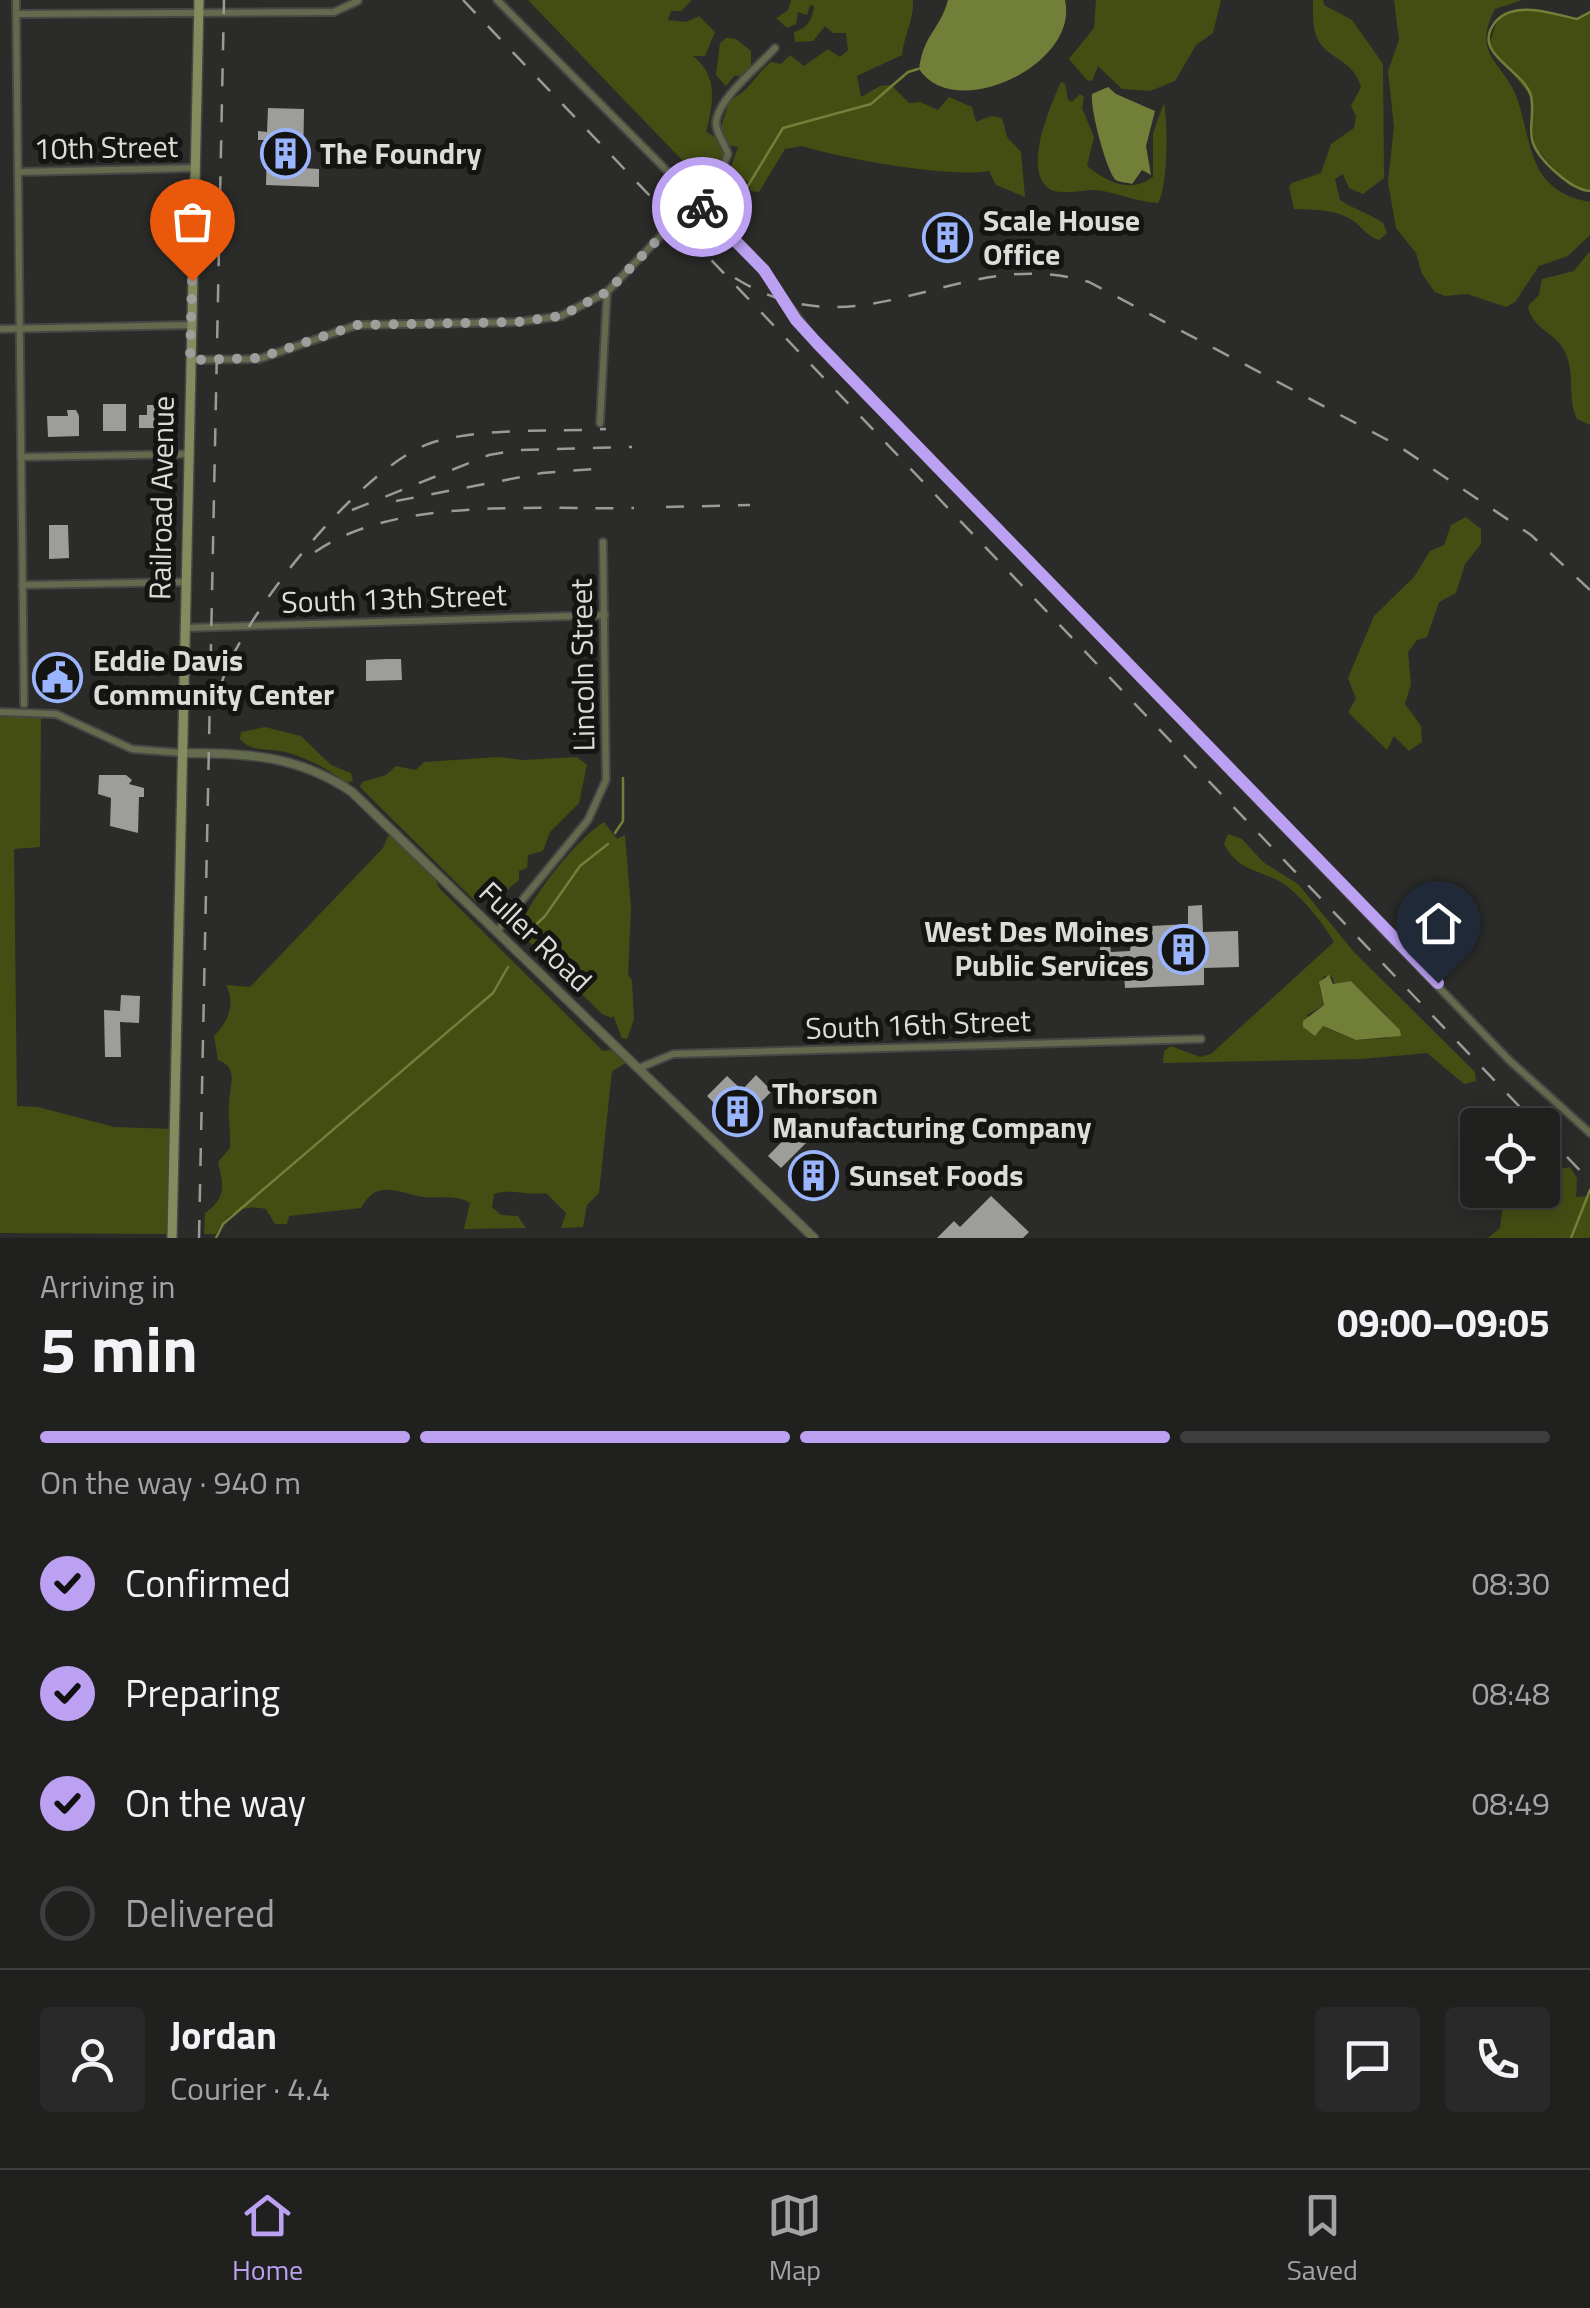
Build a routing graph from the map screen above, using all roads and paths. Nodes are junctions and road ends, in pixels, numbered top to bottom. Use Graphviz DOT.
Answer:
graph roads {
  1 [pos="16,0"];
  2 [pos="497,0"];
  3 [pos="358,1"];
  4 [pos="198,6"];
  5 [pos="16,14"];
  6 [pos="774,48"];
  7 [pos="194,168"];
  8 [pos="18,172"];
  9 [pos="695,201"];
  10 [pos="607,292"];
  11 [pos="191,325"];
  12 [pos="20,328"];
  13 [pos="0,329"];
  14 [pos="190,360"];
  15 [pos="600,423"];
  16 [pos="188,454"];
  17 [pos="21,457"];
  18 [pos="603,542"];
  19 [pos="185,582"];
  20 [pos="22,585"];
  21 [pos="605,615"];
  22 [pos="184,628"];
  23 [pos="24,704"];
  24 [pos="0,712"];
  25 [pos="183,752"];
  26 [pos="498,931"];
  27 [pos="1201,1040"];
  28 [pos="638,1068"];
  29 [pos="1590,1134"];
  30 [pos="172,1238"];
  31 [pos="814,1238"];
  1 -- 5 [label="street"];
  2 -- 9 [label="street"];
  3 -- 4 [label="street"];
  4 -- 5 [label="street"];
  4 -- 7 [label="main road, Railroad Avenue"];
  5 -- 8 [label="street"];
  6 -- 9 [label="street"];
  7 -- 8 [label="street, 10th Street"];
  7 -- 11 [label="main road, Railroad Avenue"];
  8 -- 12 [label="street"];
  9 -- 10 [label="street"];
  9 -- 29 [label="street"];
  10 -- 14 [label="street"];
  10 -- 15 [label="street"];
  11 -- 12 [label="street"];
  11 -- 14 [label="main road, Railroad Avenue"];
  12 -- 13 [label="street"];
  12 -- 17 [label="street"];
  14 -- 16 [label="main road, Railroad Avenue"];
  16 -- 17 [label="street"];
  16 -- 19 [label="main road, Railroad Avenue"];
  17 -- 20 [label="street"];
  18 -- 21 [label="street, Lincoln Street"];
  19 -- 20 [label="street"];
  19 -- 22 [label="main road, Railroad Avenue"];
  20 -- 23 [label="street"];
  21 -- 22 [label="street, South 13th Street"];
  21 -- 26 [label="street, Lincoln Street"];
  22 -- 25 [label="main road, Railroad Avenue"];
  24 -- 25 [label="street"];
  25 -- 26 [label="street, Fuller Road"];
  25 -- 30 [label="main road, Railroad Avenue"];
  26 -- 28 [label="street, Fuller Road"];
  27 -- 28 [label="street, South 16th Street"];
  28 -- 31 [label="street, Fuller Road"];
}
